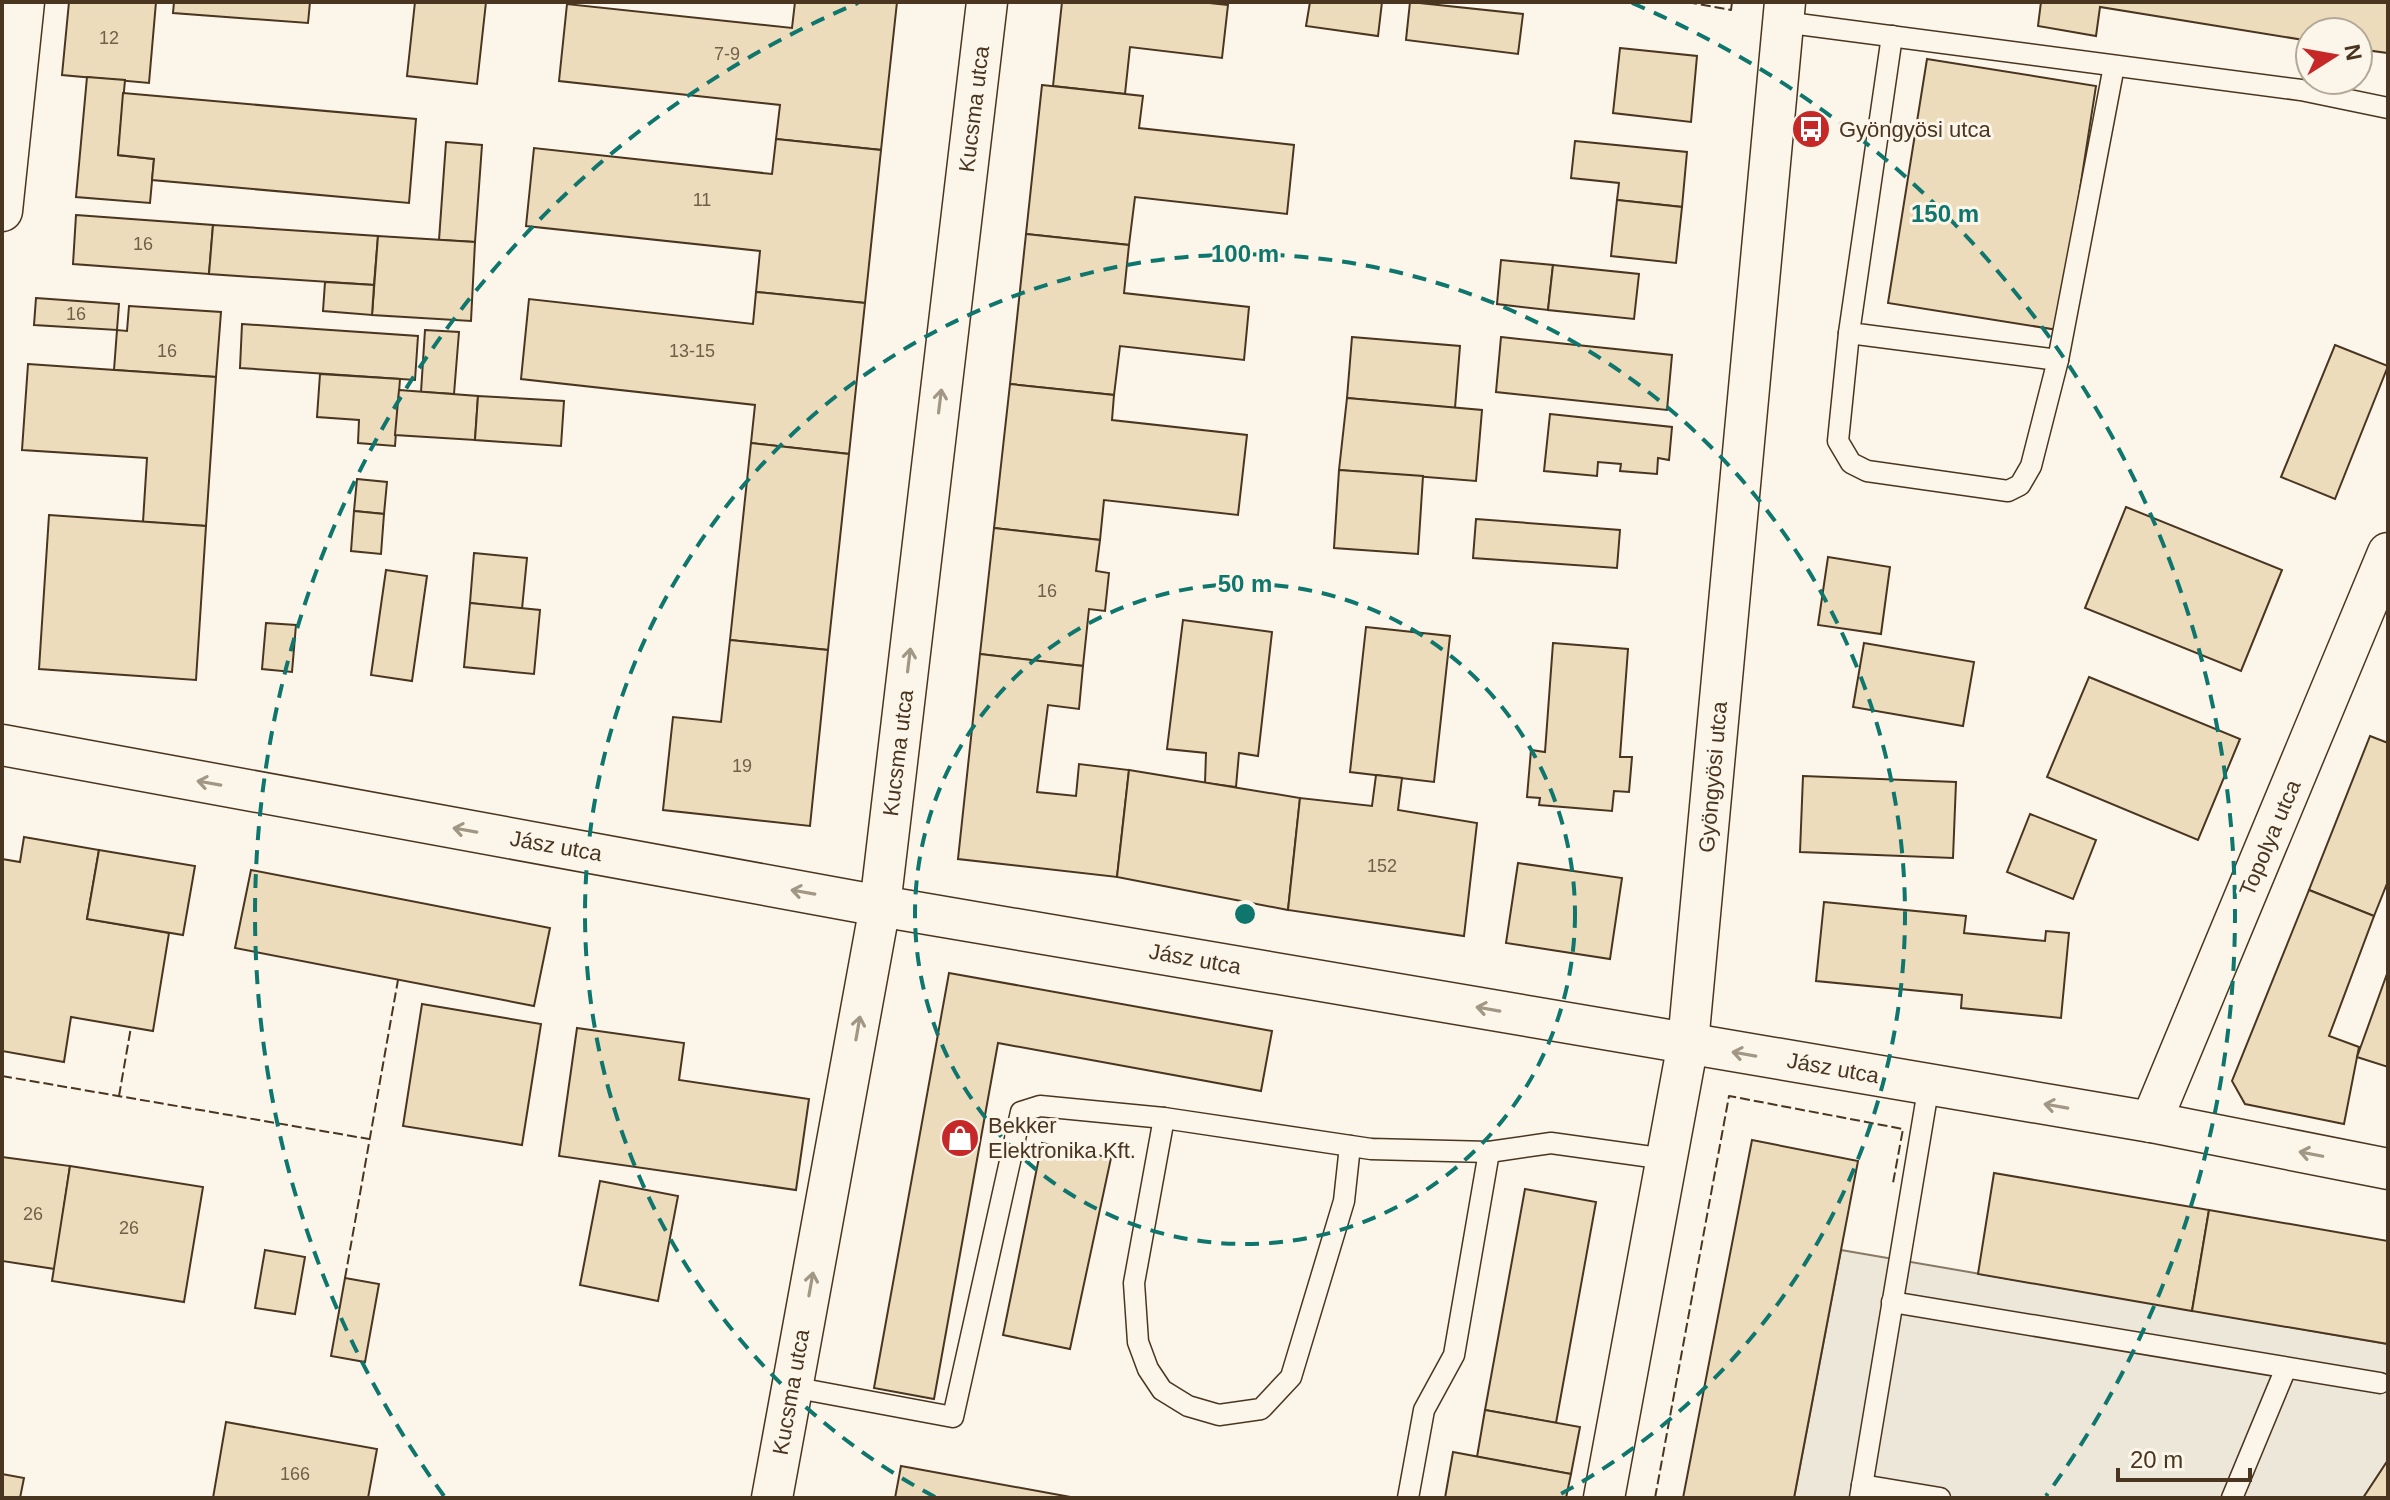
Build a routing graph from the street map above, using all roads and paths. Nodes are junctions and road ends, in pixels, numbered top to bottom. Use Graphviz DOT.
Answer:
graph roads {
  1 [pos="24,2"];
  2 [pos="987,2"];
  3 [pos="1784,12"];
  4 [pos="1892,36"];
  5 [pos="2114,66"];
  6 [pos="2388,108"];
  7 [pos="2,211"];
  8 [pos="1849,333"];
  9 [pos="2058,360"];
  10 [pos="2388,553"];
  11 [pos="2,745"];
  12 [pos="880,906"];
  13 [pos="1688,1043"];
  14 [pos="1929,1084"];
  15 [pos="1164,1118"];
  16 [pos="2151,1122"];
  17 [pos="1350,1146"];
  18 [pos="1489,1152"];
  19 [pos="1666,1159"];
  20 [pos="2388,1169"];
  21 [pos="1892,1302"];
  22 [pos="2286,1368"];
  23 [pos="2380,1383"];
  24 [pos="792,1387"];
  25 [pos="1861,1492"];
  26 [pos="772,1498"];
  27 [pos="1408,1498"];
  28 [pos="1604,1498"];
  29 [pos="1940,1498"];
  30 [pos="2232,1498"];
  1 -- 7 [label="street"];
  12 -- 2 [label="street, Kucsma utca, one-way"];
  3 -- 4 [label="lane"];
  3 -- 13 [label="street, Gyöngyösi utca"];
  4 -- 5 [label="lane"];
  4 -- 8 [label="lane"];
  5 -- 6 [label="lane"];
  5 -- 9 [label="lane"];
  8 -- 9 [label="lane"];
  8 -- 9 [label="lane"];
  10 -- 16 [label="street, Topolya utca"];
  12 -- 11 [label="street, Jász utca, one-way"];
  13 -- 12 [label="street, Jász utca, one-way"];
  24 -- 12 [label="street, Kucsma utca, one-way"];
  14 -- 13 [label="street, Jász utca, one-way"];
  13 -- 19 [label="street, Gyöngyösi utca"];
  16 -- 14 [label="street, Jász utca, one-way"];
  14 -- 21 [label="lane"];
  15 -- 17 [label="lane"];
  15 -- 17 [label="lane"];
  15 -- 24 [label="lane"];
  20 -- 16 [label="street, Jász utca, one-way"];
  17 -- 18 [label="lane"];
  18 -- 19 [label="lane"];
  18 -- 27 [label="lane"];
  19 -- 28 [label="street, Gyöngyösi utca"];
  21 -- 22 [label="lane"];
  21 -- 25 [label="lane"];
  22 -- 23 [label="lane"];
  22 -- 30 [label="lane"];
  24 -- 26 [label="street, Kucsma utca"];
  25 -- 29 [label="lane"];
}
